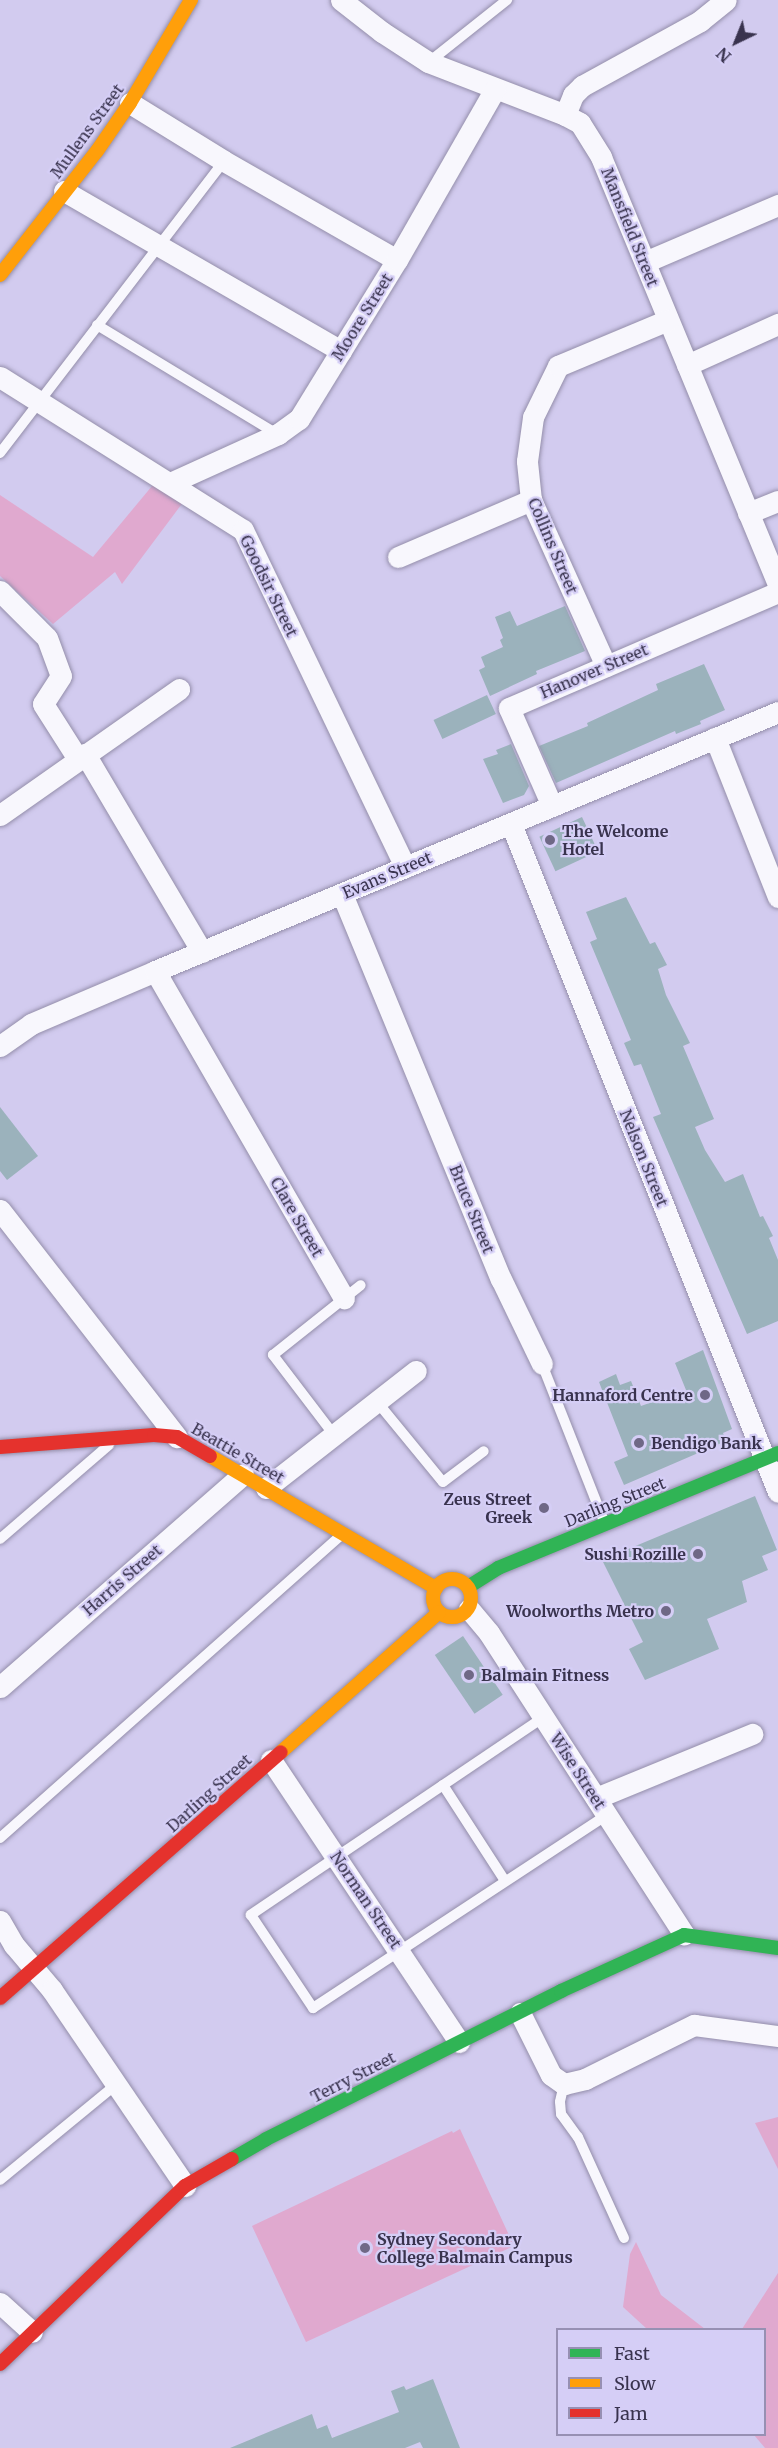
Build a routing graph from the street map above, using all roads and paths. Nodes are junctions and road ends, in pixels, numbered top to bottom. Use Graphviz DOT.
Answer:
graph roads {
  1 [pos="191,0"];
  2 [pos="341,0"];
  3 [pos="507,0"];
  4 [pos="726,0"];
  5 [pos="428,62"];
  6 [pos="495,89"];
  7 [pos="130,103"];
  8 [pos="565,115"];
  9 [pos="224,161"];
  10 [pos="64,191"];
  11 [pos="778,205"];
  12 [pos="158,246"];
  13 [pos="397,260"];
  14 [pos="645,262"];
  15 [pos="0,275"];
  16 [pos="668,320"];
  17 [pos="778,324"];
  18 [pos="97,325"];
  19 [pos="342,351"];
  20 [pos="687,365"];
  21 [pos="0,377"];
  22 [pos="39,402"];
  23 [pos="278,434"];
  24 [pos="0,453"];
  25 [pos="170,483"];
  26 [pos="531,500"];
  27 [pos="778,501"];
  28 [pos="748,513"];
  29 [pos="398,557"];
  30 [pos="778,584"];
  31 [pos="0,591"];
  32 [pos="778,592"];
  33 [pos="606,666"];
  34 [pos="179,689"];
  35 [pos="778,712"];
  36 [pos="715,738"];
  37 [pos="82,757"];
  38 [pos="552,806"];
  39 [pos="0,815"];
  40 [pos="511,824"];
  41 [pos="405,867"];
  42 [pos="342,894"];
  43 [pos="778,897"];
  44 [pos="202,952"];
  45 [pos="155,971"];
  46 [pos="0,1046"];
  47 [pos="0,1209"];
  48 [pos="361,1285"];
  49 [pos="344,1298"];
  50 [pos="542,1364"];
  51 [pos="416,1371"];
  52 [pos="378,1403"];
  53 [pos="334,1434"];
  54 [pos="118,1437"];
  55 [pos="177,1437"];
  56 [pos="0,1447"];
  57 [pos="484,1451"];
  58 [pos="771,1456"];
  59 [pos="243,1474"];
  60 [pos="266,1488"];
  61 [pos="778,1492"];
  62 [pos="605,1524"];
  63 [pos="343,1533"];
  64 [pos="0,1539"];
  65 [pos="468,1587"];
  66 [pos="436,1588"];
  67 [pos="469,1609"];
  68 [pos="439,1612"];
  69 [pos="0,1687"];
  70 [pos="544,1717"];
  71 [pos="752,1734"];
  72 [pos="271,1760"];
  73 [pos="442,1785"];
  74 [pos="602,1807"];
  75 [pos="0,1838"];
  76 [pos="336,1856"];
  77 [pos="505,1881"];
  78 [pos="0,1921"];
  79 [pos="684,1935"];
  80 [pos="778,1948"];
  81 [pos="400,1952"];
  82 [pos="35,1970"];
  83 [pos="0,1998"];
  84 [pos="520,2013"];
  85 [pos="778,2036"];
  86 [pos="459,2042"];
  87 [pos="117,2084"];
  88 [pos="564,2084"];
  89 [pos="0,2180"];
  90 [pos="185,2186"];
  91 [pos="624,2238"];
  92 [pos="0,2303"];
  93 [pos="32,2332"];
  94 [pos="0,2364"];
  1 -- 7 [label="street, Mullens Street"];
  2 -- 5 [label="street, Mansfield Street"];
  3 -- 5 [label="lane"];
  4 -- 8 [label="street"];
  5 -- 6 [label="street, Mansfield Street"];
  6 -- 8 [label="street, Mansfield Street"];
  6 -- 13 [label="street, Moore Street"];
  7 -- 9 [label="street"];
  7 -- 10 [label="street, Mullens Street"];
  8 -- 14 [label="street, Mansfield Street"];
  9 -- 12 [label="lane"];
  9 -- 13 [label="street"];
  10 -- 12 [label="street"];
  10 -- 15 [label="street, Mullens Street"];
  11 -- 14 [label="street"];
  12 -- 18 [label="lane"];
  12 -- 19 [label="street"];
  13 -- 19 [label="street, Moore Street"];
  14 -- 16 [label="street, Mansfield Street"];
  16 -- 20 [label="street, Mansfield Street"];
  16 -- 26 [label="street, Collins Street"];
  17 -- 20 [label="street"];
  18 -- 22 [label="lane"];
  18 -- 23 [label="lane"];
  19 -- 23 [label="street, Moore Street"];
  20 -- 28 [label="street, Mansfield Street"];
  21 -- 22 [label="street, Goodsir Street"];
  22 -- 24 [label="lane"];
  22 -- 25 [label="street, Goodsir Street"];
  23 -- 25 [label="street, Moore Street"];
  25 -- 41 [label="street, Goodsir Street"];
  26 -- 29 [label="street"];
  26 -- 33 [label="street, Collins Street"];
  27 -- 28 [label="street"];
  28 -- 30 [label="street, Mansfield Street"];
  31 -- 37 [label="street"];
  32 -- 33 [label="street, Hanover Street"];
  33 -- 38 [label="street, Hanover Street"];
  34 -- 37 [label="street"];
  35 -- 36 [label="street, Evans Street"];
  36 -- 38 [label="street, Evans Street"];
  36 -- 43 [label="street"];
  37 -- 39 [label="street"];
  37 -- 44 [label="street"];
  38 -- 40 [label="street, Evans Street"];
  40 -- 41 [label="street, Evans Street"];
  40 -- 58 [label="street, Nelson Street"];
  41 -- 42 [label="street, Evans Street"];
  42 -- 44 [label="street, Evans Street"];
  42 -- 50 [label="street, Bruce Street"];
  44 -- 45 [label="street, Evans Street"];
  45 -- 46 [label="street, Evans Street"];
  45 -- 49 [label="street, Clare Street"];
  47 -- 55 [label="street"];
  48 -- 49 [label="lane"];
  49 -- 53 [label="lane"];
  50 -- 62 [label="lane, Bruce Street"];
  51 -- 52 [label="street"];
  52 -- 53 [label="street"];
  52 -- 57 [label="lane"];
  53 -- 60 [label="street"];
  54 -- 55 [label="street, Beattie Street"];
  54 -- 56 [label="street, Beattie Street"];
  54 -- 64 [label="lane"];
  55 -- 59 [label="street, Beattie Street"];
  58 -- 61 [label="street, Nelson Street"];
  58 -- 62 [label="street, Darling Street"];
  59 -- 60 [label="street, Beattie Street"];
  59 -- 69 [label="street, Harris Street"];
  60 -- 63 [label="street, Beattie Street"];
  62 -- 65 [label="street, Darling Street"];
  63 -- 66 [label="street, Beattie Street"];
  63 -- 75 [label="lane"];
  65 -- 66 [label="street"];
  65 -- 67 [label="street"];
  66 -- 68 [label="street"];
  67 -- 68 [label="street"];
  67 -- 70 [label="street, Wise Street"];
  68 -- 72 [label="street, Darling Street"];
  70 -- 73 [label="lane"];
  70 -- 74 [label="street, Wise Street"];
  71 -- 74 [label="street"];
  72 -- 76 [label="street, Norman Street"];
  72 -- 82 [label="street, Darling Street"];
  73 -- 76 [label="lane"];
  73 -- 77 [label="lane"];
  74 -- 77 [label="lane"];
  74 -- 79 [label="street, Wise Street"];
  76 -- 81 [label="street, Norman Street"];
  76 -- 81 [label="lane"];
  77 -- 81 [label="lane"];
  78 -- 82 [label="street"];
  79 -- 80 [label="street"];
  79 -- 84 [label="street, Terry Street"];
  81 -- 86 [label="street, Norman Street"];
  82 -- 83 [label="street, Darling Street"];
  82 -- 87 [label="street"];
  84 -- 86 [label="street, Terry Street"];
  84 -- 88 [label="street"];
  85 -- 88 [label="street"];
  86 -- 90 [label="street, Terry Street"];
  87 -- 89 [label="lane"];
  87 -- 90 [label="street"];
  88 -- 91 [label="lane"];
  90 -- 93 [label="street, Terry Street"];
  92 -- 93 [label="street"];
  93 -- 94 [label="street, Terry Street"];
}
